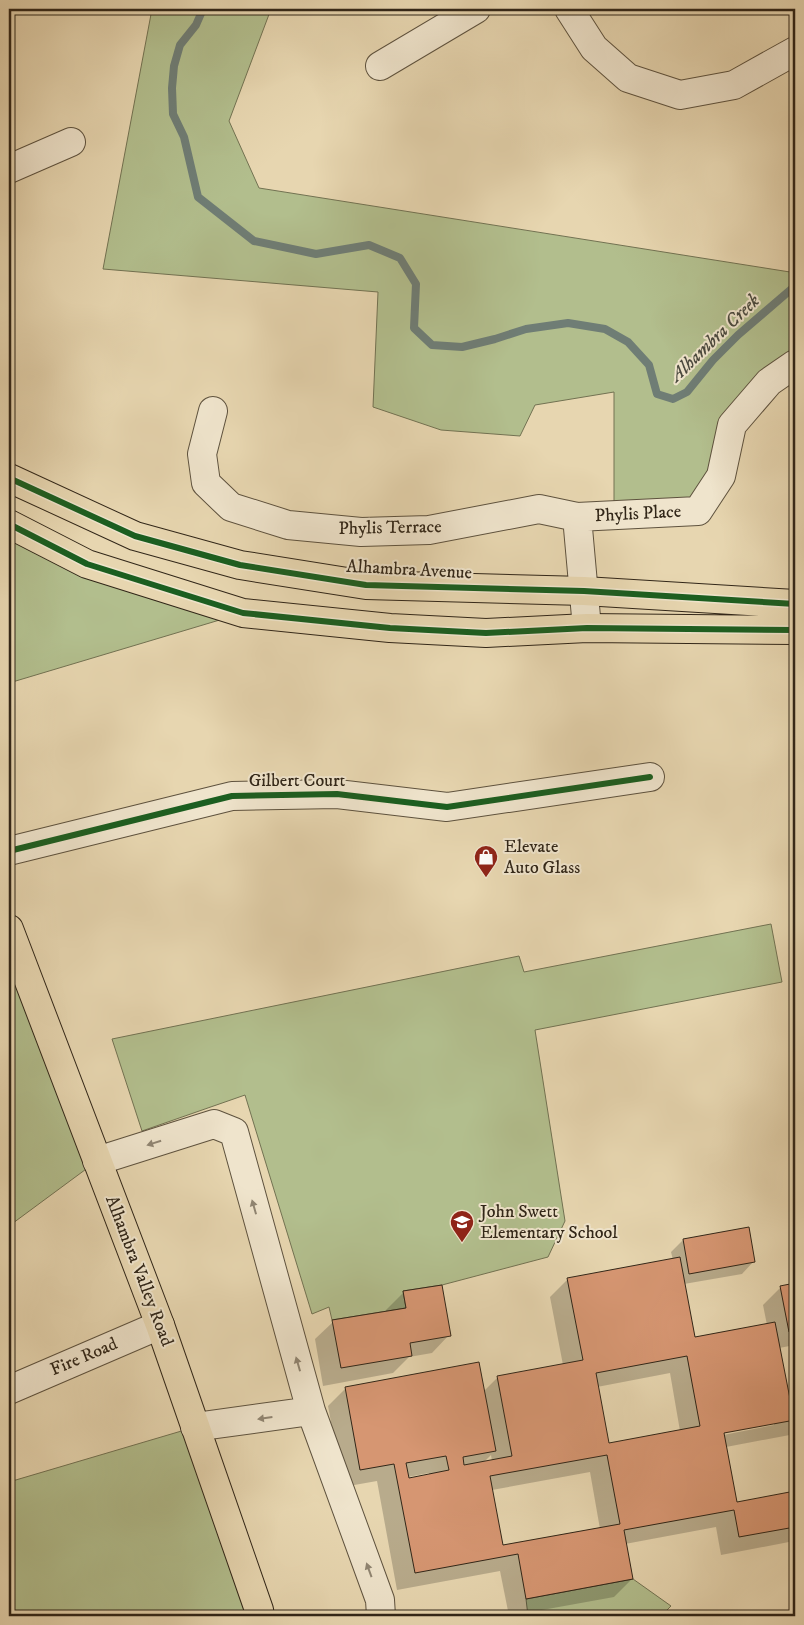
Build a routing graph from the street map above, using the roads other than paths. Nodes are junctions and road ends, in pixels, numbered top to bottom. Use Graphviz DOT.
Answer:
graph roads {
  1 [pos="476,9"];
  2 [pos="569,9"];
  3 [pos="795,51"];
  4 [pos="380,66"];
  5 [pos="70,142"];
  6 [pos="9,169"];
  7 [pos="795,364"];
  8 [pos="213,411"];
  9 [pos="9,478"];
  10 [pos="576,517"];
  11 [pos="9,524"];
  12 [pos="584,591"];
  13 [pos="795,604"];
  14 [pos="587,628"];
  15 [pos="795,630"];
  16 [pos="650,777"];
  17 [pos="9,851"];
  18 [pos="9,929"];
  19 [pos="97,1161"];
  20 [pos="160,1325"];
  21 [pos="9,1390"];
  22 [pos="311,1411"];
  23 [pos="195,1428"];
  24 [pos="260,1616"];
  25 [pos="381,1616"];
  1 -- 4 [label="street"];
  2 -- 3 [label="street"];
  5 -- 6 [label="street"];
  7 -- 10 [label="street, Phylis Place"];
  8 -- 10 [label="street, Phylis Terrace"];
  9 -- 12 [label="main road, Alhambra Avenue"];
  10 -- 12 [label="street"];
  11 -- 14 [label="main road"];
  12 -- 13 [label="main road, Alhambra Avenue"];
  12 -- 14 [label="street"];
  14 -- 15 [label="main road"];
  16 -- 17 [label="street, Gilbert Court"];
  18 -- 19 [label="main road, Alhambra Valley Road"];
  19 -- 20 [label="main road, Alhambra Valley Road"];
  22 -- 19 [label="street, one-way"];
  20 -- 21 [label="street, Fire Road"];
  20 -- 23 [label="main road, Alhambra Valley Road"];
  22 -- 23 [label="street, one-way"];
  25 -- 22 [label="street, one-way"];
  23 -- 24 [label="main road, Alhambra Valley Road"];
}
